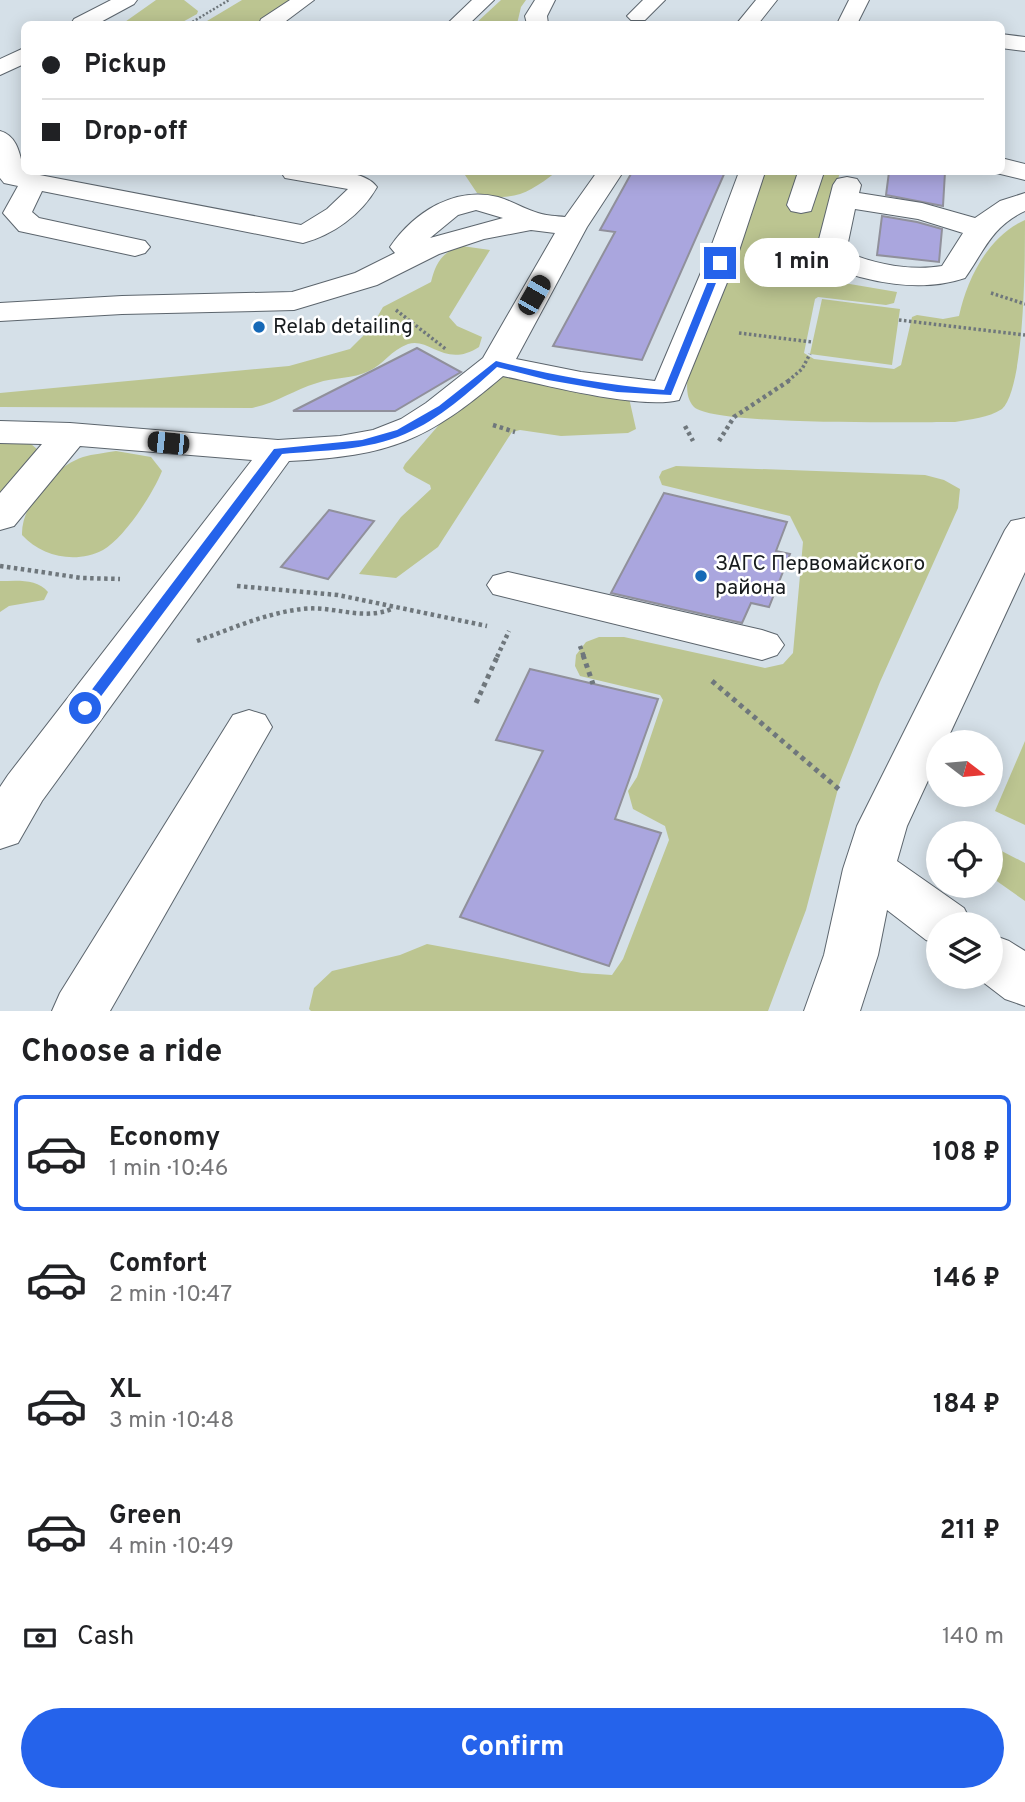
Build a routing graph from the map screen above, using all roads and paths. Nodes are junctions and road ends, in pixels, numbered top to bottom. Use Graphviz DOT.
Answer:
graph roads {
  1 [pos="127,0"];
  2 [pos="229,0"];
  3 [pos="303,0"];
  4 [pos="484,0"];
  5 [pos="545,0"];
  6 [pos="655,0"];
  7 [pos="767,0"];
  8 [pos="859,0"];
  9 [pos="638,16"];
  10 [pos="88,21"];
  11 [pos="194,21"];
  12 [pos="273,21"];
  13 [pos="460,21"];
  14 [pos="537,21"];
  15 [pos="750,21"];
  16 [pos="849,21"];
  17 [pos="1005,42"];
  18 [pos="1025,44"];
  19 [pos="21,57"];
  20 [pos="0,68"];
  21 [pos="9,138"];
  22 [pos="1005,167"];
  23 [pos="1025,172"];
  24 [pos="312,175"];
  25 [pos="608,175"];
  26 [pos="751,175"];
  27 [pos="810,175"];
  28 [pos="34,181"];
  29 [pos="1025,201"];
  30 [pos="801,205"];
  31 [pos="531,220"];
  32 [pos="573,227"];
  33 [pos="978,228"];
  34 [pos="135,247"];
  35 [pos="405,247"];
  36 [pos="366,279"];
  37 [pos="0,312"];
  38 [pos="899,320"];
  39 [pos="733,332"];
  40 [pos="1025,335"];
  41 [pos="812,342"];
  42 [pos="810,354"];
  43 [pos="489,370"];
  44 [pos="0,432"];
  45 [pos="71,434"];
  46 [pos="719,441"];
  47 [pos="278,451"];
  48 [pos="0,518"];
  49 [pos="1025,530"];
  50 [pos="0,566"];
  51 [pos="180,581"];
  52 [pos="509,585"];
  53 [pos="381,604"];
  54 [pos="395,607"];
  55 [pos="509,631"];
  56 [pos="762,645"];
  57 [pos="580,646"];
  58 [pos="116,668"];
  59 [pos="708,677"];
  60 [pos="593,684"];
  61 [pos="476,703"];
  62 [pos="248,727"];
  63 [pos="803,759"];
  64 [pos="0,829"];
  65 [pos="869,869"];
  66 [pos="928,912"];
  67 [pos="1003,966"];
  68 [pos="1025,982"];
  69 [pos="80,1011"];
  70 [pos="832,1011"];
  1 -- 10 [label="street"];
  2 -- 11 [label="path"];
  3 -- 12 [label="street"];
  4 -- 13 [label="street"];
  5 -- 14 [label="street"];
  6 -- 9 [label="street"];
  7 -- 15 [label="street"];
  8 -- 16 [label="street"];
  17 -- 18 [label="street"];
  19 -- 20 [label="street"];
  21 -- 28 [label="street"];
  22 -- 23 [label="street"];
  24 -- 28 [label="street"];
  25 -- 32 [label="street"];
  26 -- 43 [label="street"];
  27 -- 30 [label="street"];
  28 -- 34 [label="street"];
  29 -- 33 [label="street"];
  31 -- 32 [label="street"];
  31 -- 35 [label="street"];
  31 -- 36 [label="street"];
  32 -- 43 [label="street"];
  33 -- 33 [label="street"];
  36 -- 37 [label="street"];
  36 -- 43 [label="path"];
  38 -- 40 [label="path"];
  39 -- 41 [label="path"];
  42 -- 46 [label="path"];
  43 -- 47 [label="street"];
  44 -- 45 [label="street"];
  45 -- 47 [label="street"];
  45 -- 48 [label="street"];
  47 -- 51 [label="street"];
  49 -- 65 [label="street"];
  50 -- 51 [label="path"];
  51 -- 53 [label="path"];
  51 -- 58 [label="street"];
  52 -- 56 [label="street"];
  54 -- 58 [label="path"];
  55 -- 61 [label="path"];
  57 -- 60 [label="path"];
  58 -- 64 [label="street"];
  59 -- 63 [label="path"];
  62 -- 69 [label="street"];
  65 -- 66 [label="street"];
  65 -- 70 [label="street"];
  67 -- 68 [label="street"];
}
